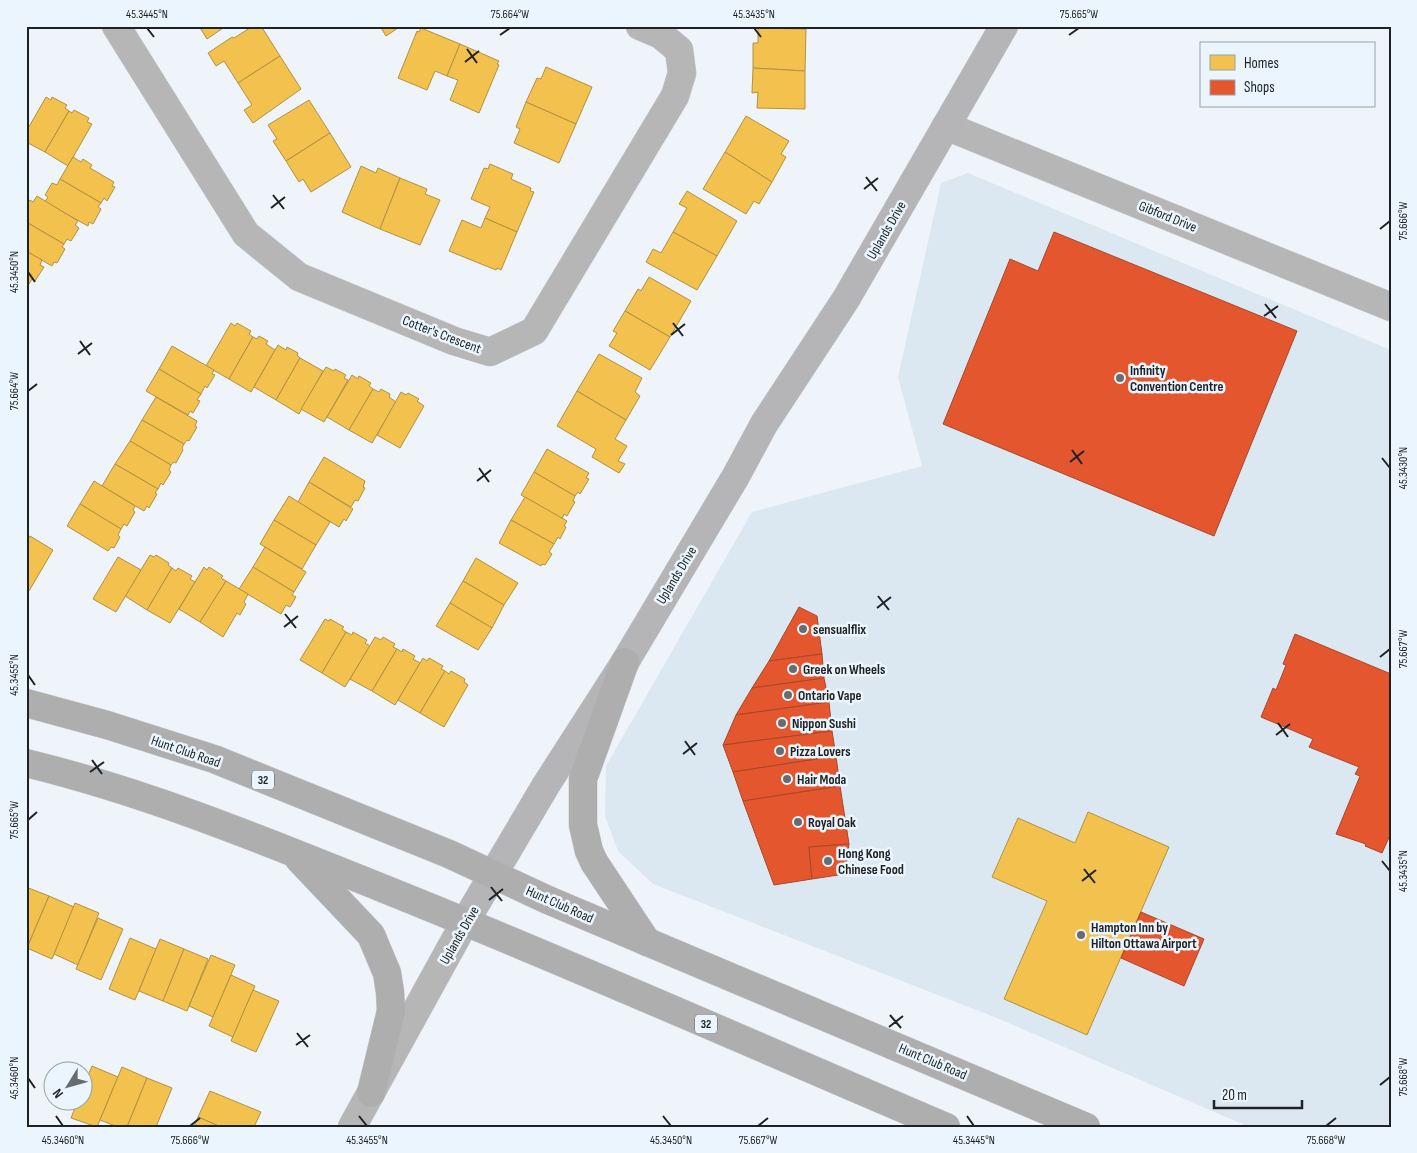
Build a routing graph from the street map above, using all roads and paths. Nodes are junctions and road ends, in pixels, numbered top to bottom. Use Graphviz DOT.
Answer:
graph roads {
  1 [pos="116,26"];
  2 [pos="640,26"];
  3 [pos="1004,26"];
  4 [pos="946,126"];
  5 [pos="1391,307"];
  6 [pos="625,662"];
  7 [pos="26,703"];
  8 [pos="26,763"];
  9 [pos="290,851"];
  10 [pos="494,874"];
  11 [pos="466,922"];
  12 [pos="648,942"];
  13 [pos="371,1093"];
  14 [pos="352,1127"];
  15 [pos="946,1127"];
  16 [pos="1086,1127"];
  1 -- 2 [label="street, Cotter's Crescent"];
  3 -- 4 [label="main road, Uplands Drive"];
  4 -- 5 [label="street, Gibford Drive"];
  4 -- 6 [label="main road, Uplands Drive"];
  6 -- 10 [label="main road, Uplands Drive"];
  6 -- 12 [label="main road"];
  7 -- 10 [label="main road, Hunt Club Road / 32"];
  8 -- 9 [label="main road, 32"];
  9 -- 11 [label="main road, 32"];
  9 -- 13 [label="main road"];
  10 -- 11 [label="main road, Uplands Drive"];
  10 -- 12 [label="main road, Hunt Club Road / 32"];
  11 -- 13 [label="street, Uplands Drive"];
  11 -- 15 [label="main road, 32"];
  12 -- 16 [label="main road, Hunt Club Road / 32"];
  13 -- 14 [label="street, Uplands Drive"];
}
